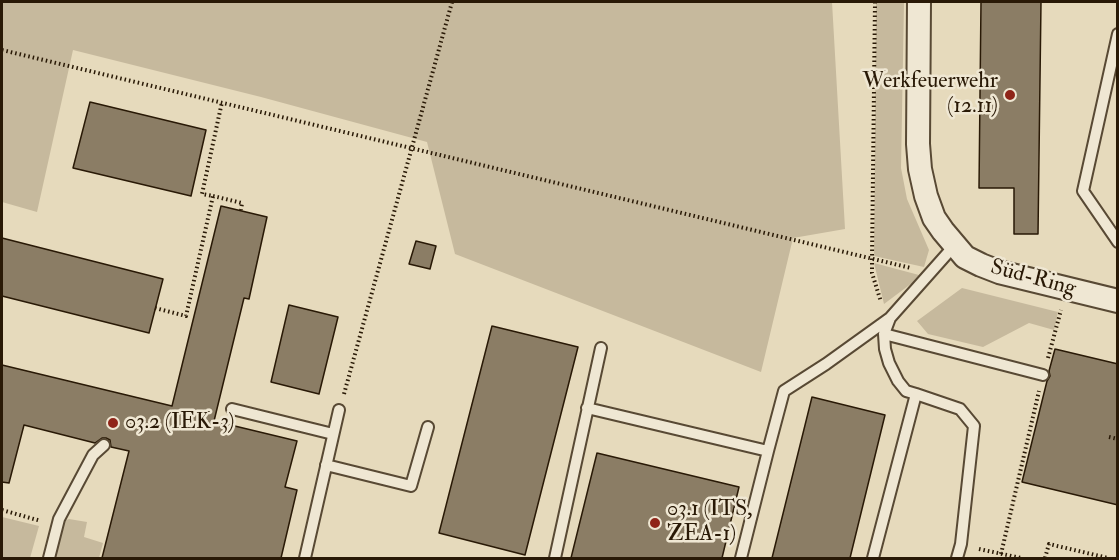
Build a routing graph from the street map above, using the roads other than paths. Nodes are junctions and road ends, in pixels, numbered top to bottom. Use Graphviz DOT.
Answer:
graph roads {
  1 [pos="920,2"];
  2 [pos="1118,34"];
  3 [pos="1118,242"];
  4 [pos="954,246"];
  5 [pos="1118,301"];
  6 [pos="890,318"];
  7 [pos="884,334"];
  8 [pos="601,348"];
  9 [pos="1043,375"];
  10 [pos="916,394"];
  11 [pos="587,408"];
  12 [pos="232,409"];
  13 [pos="339,410"];
  14 [pos="428,427"];
  15 [pos="333,434"];
  16 [pos="104,445"];
  17 [pos="768,451"];
  18 [pos="326,465"];
  19 [pos="49,558"];
  20 [pos="305,558"];
  21 [pos="555,558"];
  22 [pos="741,558"];
  23 [pos="873,558"];
  24 [pos="957,558"];
  1 -- 4 [label="street, Süd-Ring"];
  2 -- 3 [label="lane"];
  4 -- 5 [label="street, Süd-Ring"];
  4 -- 6 [label="lane"];
  6 -- 7 [label="lane"];
  6 -- 17 [label="lane"];
  7 -- 9 [label="lane"];
  7 -- 10 [label="lane"];
  8 -- 11 [label="lane"];
  10 -- 23 [label="lane"];
  10 -- 24 [label="lane"];
  11 -- 17 [label="lane"];
  11 -- 21 [label="lane"];
  12 -- 15 [label="lane"];
  13 -- 15 [label="lane"];
  14 -- 18 [label="lane"];
  15 -- 18 [label="lane"];
  16 -- 19 [label="lane"];
  17 -- 22 [label="lane"];
  18 -- 20 [label="lane"];
}
